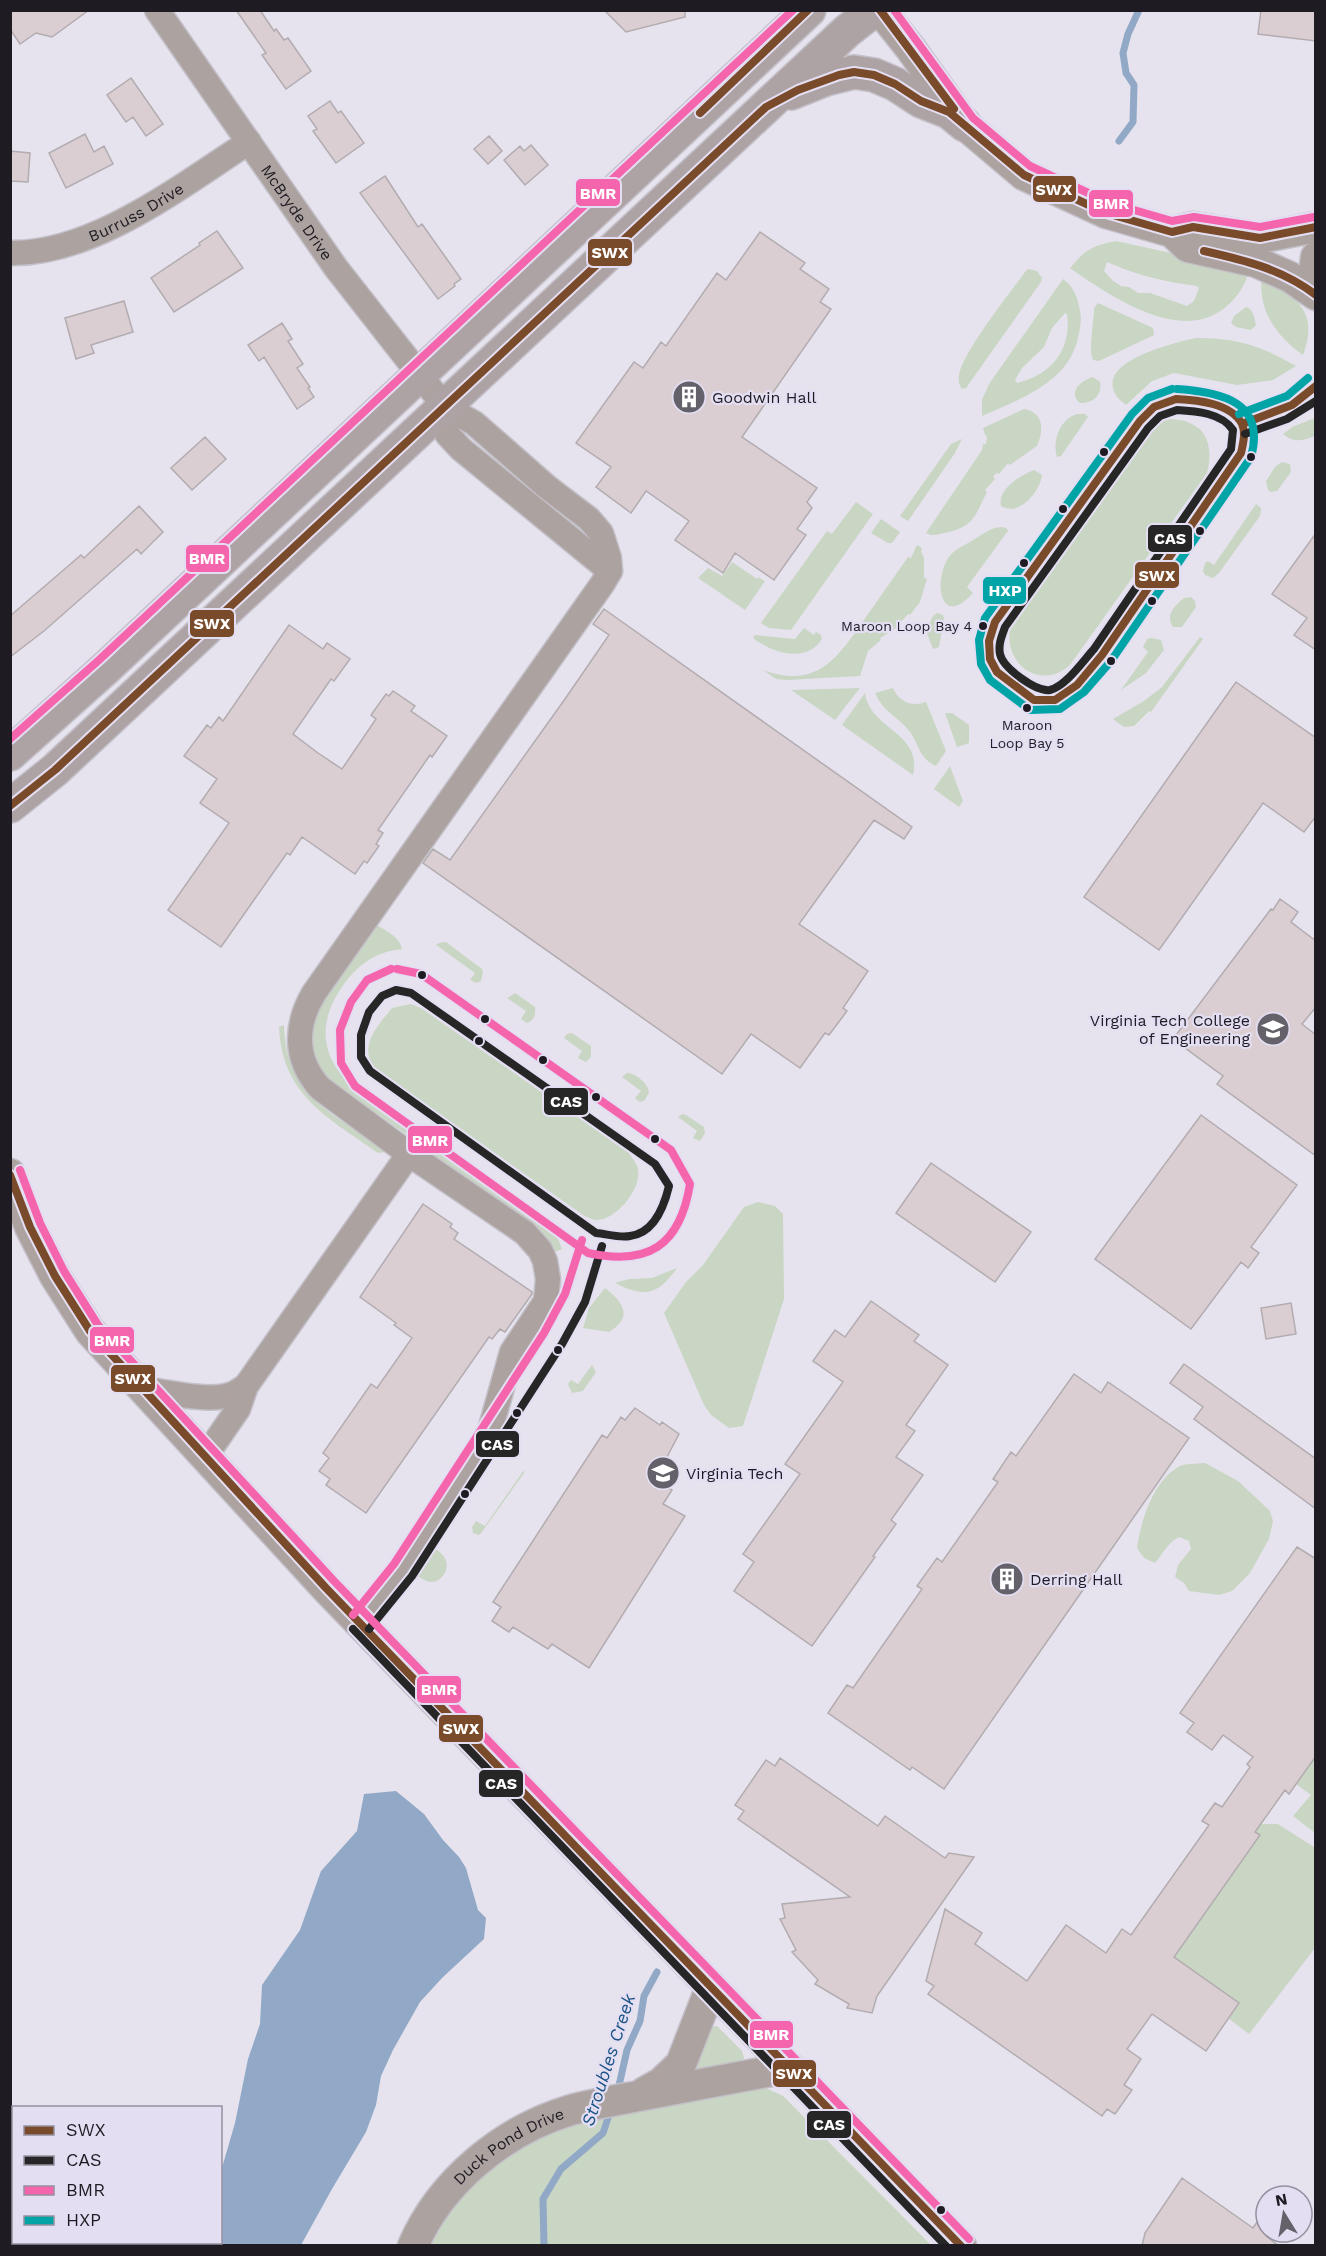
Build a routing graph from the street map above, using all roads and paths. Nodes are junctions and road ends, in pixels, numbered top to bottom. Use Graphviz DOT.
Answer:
graph roads {
  1 [pos="158,10"];
  2 [pos="809,10"];
  3 [pos="874,10"];
  4 [pos="880,10"];
  5 [pos="766,107"];
  6 [pos="965,125"];
  7 [pos="249,142"];
  8 [pos="1316,227"];
  9 [pos="1172,232"];
  10 [pos="10,253"];
  11 [pos="1316,257"];
  12 [pos="1316,288"];
  13 [pos="1316,295"];
  14 [pos="420,374"];
  15 [pos="445,407"];
  16 [pos="10,754"];
  17 [pos="10,806"];
  18 [pos="409,1154"];
  19 [pos="10,1174"];
  20 [pos="246,1386"];
  21 [pos="144,1389"];
  22 [pos="205,1457"];
  23 [pos="362,1622"];
  24 [pos="711,1987"];
  25 [pos="790,2068"];
  26 [pos="640,2096"];
  27 [pos="413,2246"];
  28 [pos="961,2246"];
  1 -- 7 [label="street, McBryde Drive"];
  2 -- 14 [label="main road"];
  3 -- 5 [label="main road"];
  4 -- 6 [label="street"];
  5 -- 6 [label="main road"];
  5 -- 15 [label="main road"];
  6 -- 9 [label="street"];
  7 -- 10 [label="street, Burruss Drive"];
  7 -- 14 [label="street, McBryde Drive"];
  8 -- 9 [label="street"];
  9 -- 13 [label="street"];
  11 -- 12 [label="street"];
  14 -- 15 [label="street, McBryde Drive"];
  14 -- 16 [label="main road"];
  15 -- 17 [label="main road"];
  15 -- 18 [label="street"];
  18 -- 20 [label="street"];
  18 -- 23 [label="street"];
  19 -- 21 [label="street"];
  20 -- 21 [label="street"];
  20 -- 22 [label="street"];
  21 -- 22 [label="street"];
  22 -- 23 [label="street"];
  23 -- 24 [label="street"];
  24 -- 25 [label="street"];
  24 -- 26 [label="street, Duck Pond Drive"];
  25 -- 26 [label="street, Duck Pond Drive"];
  25 -- 28 [label="street"];
  26 -- 27 [label="street, Duck Pond Drive"];
}
